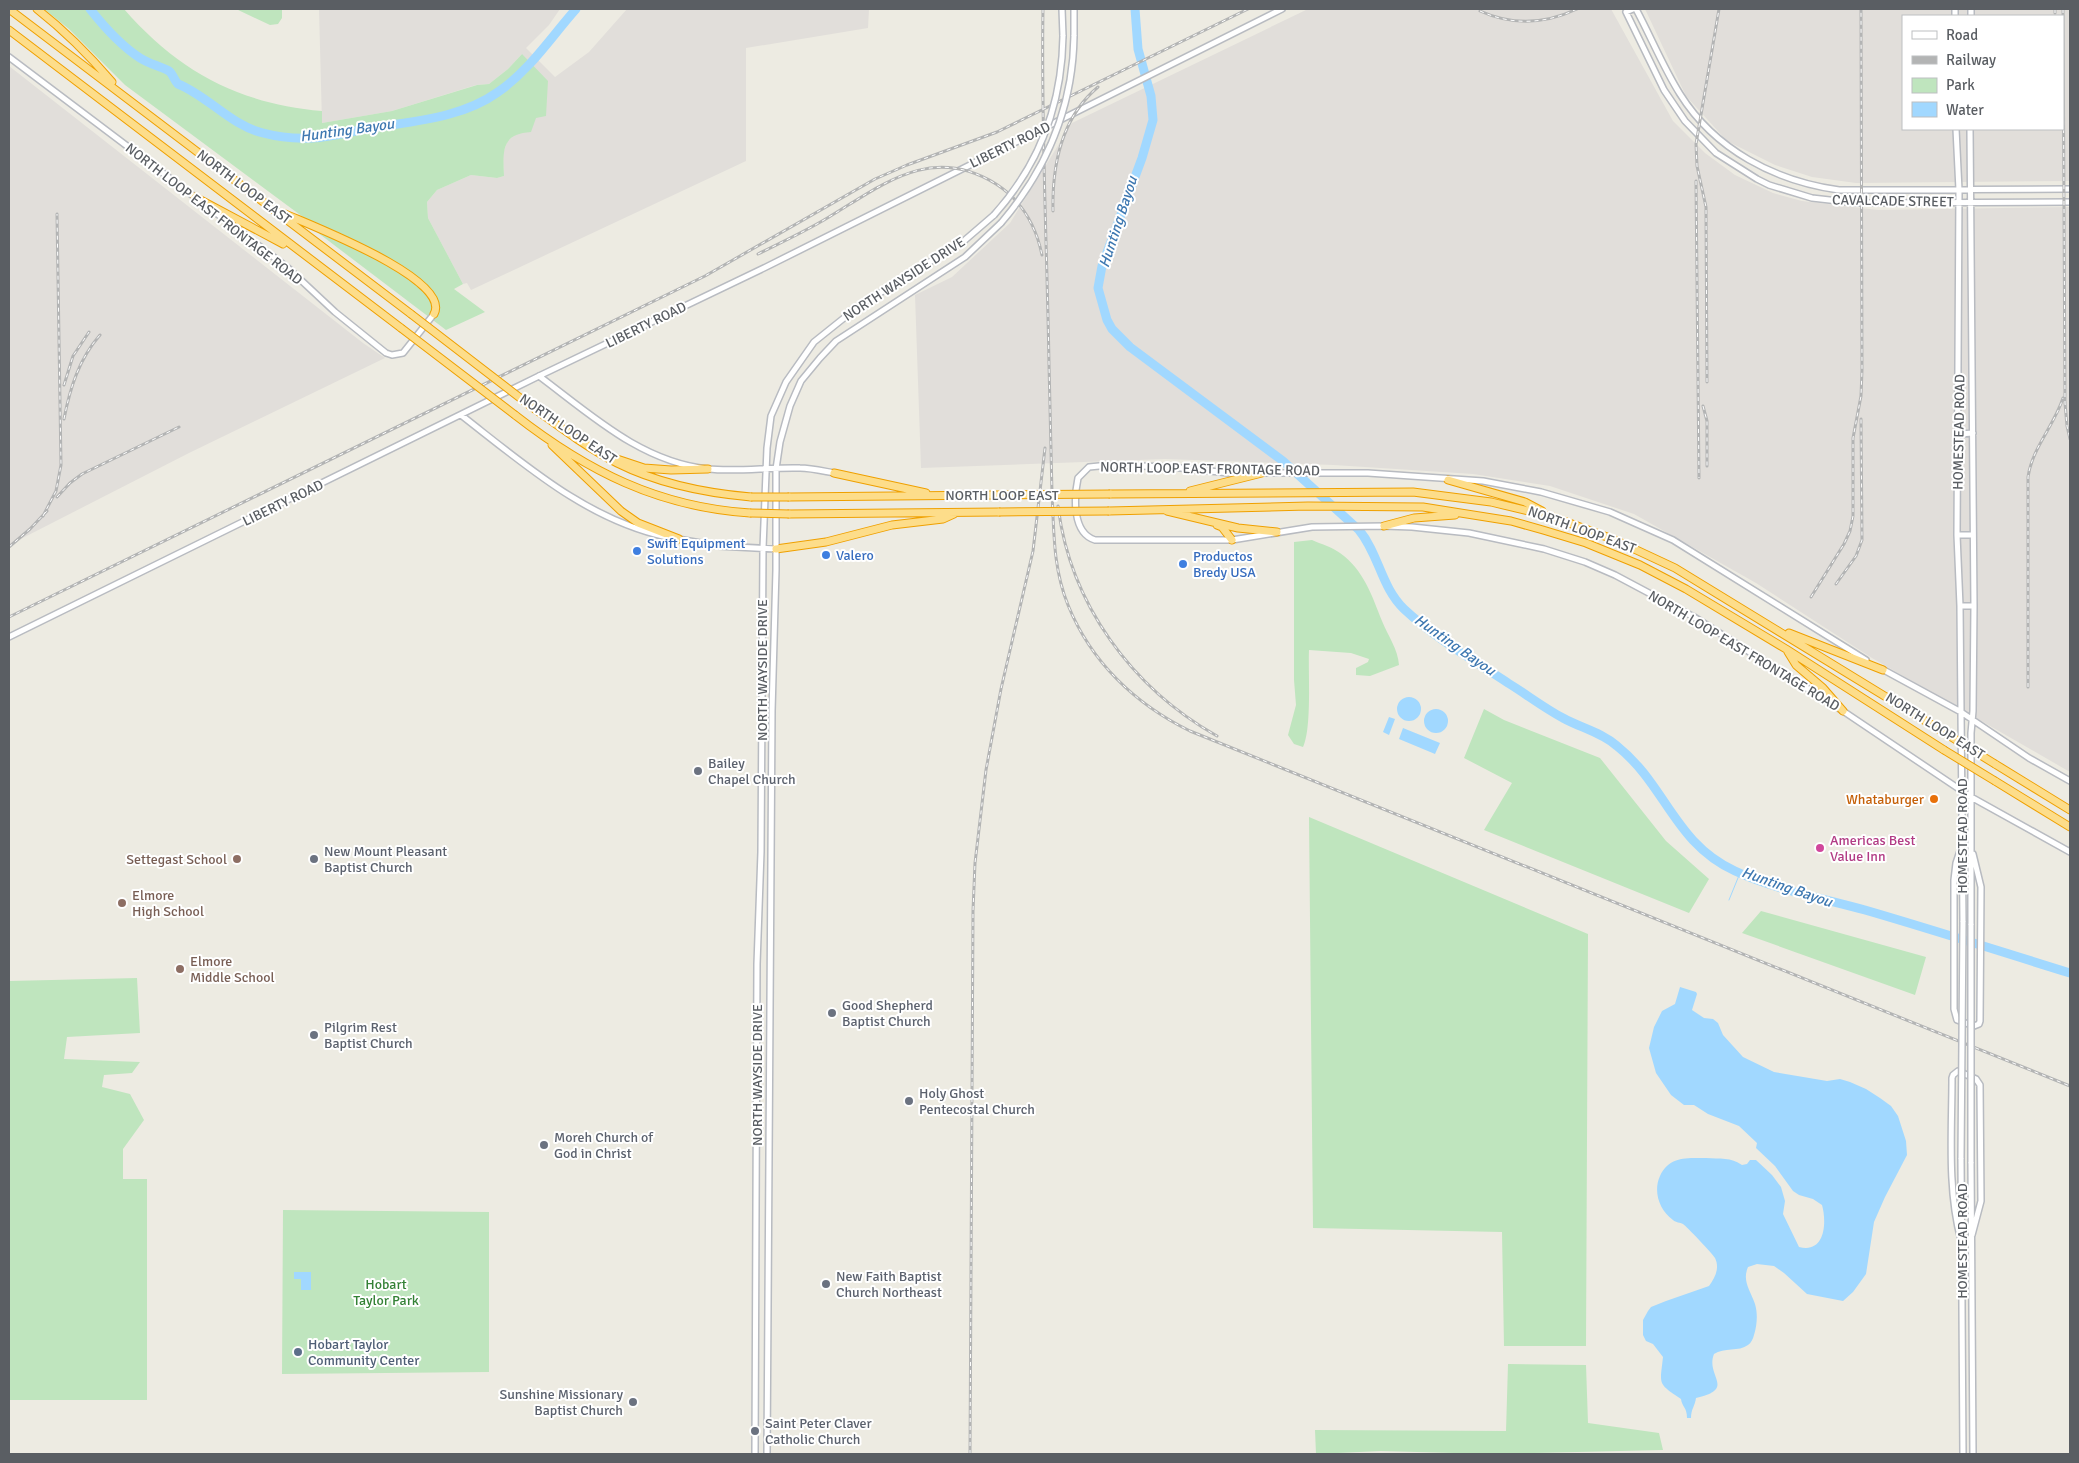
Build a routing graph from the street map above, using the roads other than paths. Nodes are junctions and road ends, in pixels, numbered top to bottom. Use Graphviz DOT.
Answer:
graph roads {
  1 [pos="9,9"];
  2 [pos="37,9"];
  3 [pos="1062,9"];
  4 [pos="1074,9"];
  5 [pos="1282,9"];
  6 [pos="1635,9"];
  7 [pos="9,30"];
  8 [pos="9,57"];
  9 [pos="120,92"];
  10 [pos="1956,130"];
  11 [pos="1970,130"];
  12 [pos="1745,159"];
  13 [pos="1739,168"];
  14 [pos="2070,189"];
  15 [pos="1959,190"];
  16 [pos="1972,190"];
  17 [pos="1878,191"];
  18 [pos="195,197"];
  19 [pos="1959,202"];
  20 [pos="1971,202"];
  21 [pos="2070,202"];
  22 [pos="1878,203"];
  23 [pos="270,207"];
  24 [pos="302,254"];
  25 [pos="1971,287"];
  26 [pos="1959,288"];
  27 [pos="434,314"];
  28 [pos="1959,373"];
  29 [pos="1972,373"];
  30 [pos="539,376"];
  31 [pos="461,415"];
  32 [pos="1973,433"];
  33 [pos="1959,434"];
  34 [pos="541,435"];
  35 [pos="594,450"];
  36 [pos="708,469"];
  37 [pos="766,469"];
  38 [pos="776,469"];
  39 [pos="834,473"];
  40 [pos="1262,473"];
  41 [pos="1448,480"];
  42 [pos="1177,494"];
  43 [pos="936,495"];
  44 [pos="1158,509"];
  45 [pos="959,512"];
  46 [pos="1470,514"];
  47 [pos="1554,517"];
  48 [pos="1212,522"];
  49 [pos="1384,526"];
  50 [pos="1278,532"];
  51 [pos="1973,535"];
  52 [pos="1957,536"];
  53 [pos="679,539"];
  54 [pos="1232,540"];
  55 [pos="763,548"];
  56 [pos="776,549"];
  57 [pos="1960,606"];
  58 [pos="1974,606"];
  59 [pos="1772,626"];
  60 [pos="9,638"];
  61 [pos="1786,650"];
  62 [pos="1883,670"];
  63 [pos="1843,710"];
  64 [pos="1961,712"];
  65 [pos="1972,719"];
  66 [pos="2070,781"];
  67 [pos="1961,791"];
  68 [pos="1971,797"];
  69 [pos="2069,809"];
  70 [pos="2070,827"];
  71 [pos="1961,848"];
  72 [pos="1972,849"];
  73 [pos="2070,852"];
  74 [pos="1972,1235"];
  75 [pos="1961,1240"];
  76 [pos="755,1454"];
  77 [pos="767,1454"];
  78 [pos="1963,1454"];
  79 [pos="1973,1454"];
  1 -- 9 [label="highway, NORTH LOOP EAST"];
  2 -- 9 [label="highway"];
  3 -- 37 [label="main road, NORTH WAYSIDE DRIVE, bridge"];
  4 -- 38 [label="main road, NORTH WAYSIDE DRIVE, bridge"];
  5 -- 30 [label="main road, LIBERTY ROAD"];
  6 -- 12 [label="main road, CAVALCADE STREET"];
  6 -- 13 [label="main road, CAVALCADE STREET"];
  7 -- 24 [label="highway, NORTH LOOP EAST"];
  8 -- 18 [label="main road, NORTH LOOP EAST FRONTAGE ROAD"];
  9 -- 23 [label="highway, NORTH LOOP EAST"];
  10 -- 15 [label="main road, HOMESTEAD ROAD"];
  11 -- 16 [label="main road, HOMESTEAD ROAD"];
  12 -- 13 [label="main road"];
  12 -- 17 [label="main road, CAVALCADE STREET"];
  13 -- 22 [label="main road, CAVALCADE STREET"];
  14 -- 16 [label="main road, CAVALCADE STREET"];
  15 -- 16 [label="main road, CAVALCADE STREET"];
  15 -- 17 [label="main road, CAVALCADE STREET"];
  15 -- 19 [label="main road, HOMESTEAD ROAD"];
  16 -- 20 [label="main road, HOMESTEAD ROAD"];
  17 -- 22 [label="main road"];
  18 -- 24 [label="highway"];
  18 -- 27 [label="main road, NORTH LOOP EAST FRONTAGE ROAD"];
  19 -- 20 [label="main road, CAVALCADE STREET"];
  19 -- 22 [label="main road, CAVALCADE STREET"];
  19 -- 26 [label="main road, HOMESTEAD ROAD"];
  20 -- 21 [label="main road, CAVALCADE STREET"];
  20 -- 25 [label="main road, HOMESTEAD ROAD"];
  23 -- 27 [label="highway"];
  23 -- 35 [label="highway, NORTH LOOP EAST, bridge"];
  24 -- 34 [label="highway, NORTH LOOP EAST, bridge"];
  25 -- 26 [label="main road"];
  25 -- 29 [label="main road, HOMESTEAD ROAD"];
  26 -- 28 [label="main road, HOMESTEAD ROAD"];
  28 -- 29 [label="main road"];
  28 -- 33 [label="main road, HOMESTEAD ROAD"];
  29 -- 32 [label="main road, HOMESTEAD ROAD"];
  30 -- 31 [label="main road, LIBERTY ROAD"];
  30 -- 36 [label="main road"];
  31 -- 53 [label="main road"];
  31 -- 60 [label="main road, LIBERTY ROAD"];
  32 -- 33 [label="main road"];
  32 -- 51 [label="main road, HOMESTEAD ROAD"];
  33 -- 52 [label="main road, HOMESTEAD ROAD"];
  34 -- 45 [label="highway, NORTH LOOP EAST, bridge"];
  34 -- 53 [label="highway"];
  35 -- 36 [label="highway"];
  35 -- 43 [label="highway, NORTH LOOP EAST, bridge"];
  36 -- 37 [label="main road"];
  37 -- 38 [label="main road"];
  37 -- 55 [label="main road, NORTH WAYSIDE DRIVE"];
  38 -- 39 [label="main road"];
  38 -- 56 [label="main road, NORTH WAYSIDE DRIVE"];
  39 -- 43 [label="highway"];
  40 -- 41 [label="main road, NORTH LOOP EAST FRONTAGE ROAD"];
  40 -- 42 [label="highway"];
  40 -- 54 [label="main road, NORTH LOOP EAST FRONTAGE ROAD"];
  41 -- 47 [label="highway"];
  41 -- 62 [label="main road, NORTH LOOP EAST FRONTAGE ROAD"];
  42 -- 43 [label="highway, NORTH LOOP EAST, bridge"];
  42 -- 47 [label="highway, NORTH LOOP EAST"];
  44 -- 45 [label="highway, NORTH LOOP EAST, bridge"];
  44 -- 46 [label="highway, NORTH LOOP EAST"];
  44 -- 48 [label="highway"];
  45 -- 56 [label="highway"];
  46 -- 49 [label="highway"];
  46 -- 61 [label="highway, NORTH LOOP EAST"];
  47 -- 59 [label="highway, NORTH LOOP EAST"];
  48 -- 50 [label="highway"];
  48 -- 54 [label="highway"];
  49 -- 50 [label="main road, NORTH LOOP EAST FRONTAGE ROAD"];
  49 -- 63 [label="main road, NORTH LOOP EAST FRONTAGE ROAD"];
  50 -- 54 [label="main road, NORTH LOOP EAST FRONTAGE ROAD"];
  51 -- 52 [label="main road"];
  51 -- 58 [label="main road, HOMESTEAD ROAD"];
  52 -- 57 [label="main road, HOMESTEAD ROAD"];
  53 -- 55 [label="main road"];
  55 -- 56 [label="main road"];
  55 -- 76 [label="main road, NORTH WAYSIDE DRIVE"];
  56 -- 77 [label="main road, NORTH WAYSIDE DRIVE"];
  57 -- 58 [label="main road"];
  57 -- 64 [label="main road, HOMESTEAD ROAD"];
  58 -- 65 [label="main road, HOMESTEAD ROAD"];
  59 -- 62 [label="highway"];
  59 -- 69 [label="highway, NORTH LOOP EAST, bridge"];
  61 -- 63 [label="highway"];
  61 -- 70 [label="highway, NORTH LOOP EAST, bridge"];
  62 -- 64 [label="main road, NORTH LOOP EAST FRONTAGE ROAD"];
  63 -- 67 [label="main road, NORTH LOOP EAST FRONTAGE ROAD"];
  64 -- 65 [label="main road, NORTH LOOP EAST FRONTAGE ROAD"];
  64 -- 67 [label="main road, HOMESTEAD ROAD"];
  65 -- 66 [label="main road, NORTH LOOP EAST FRONTAGE ROAD"];
  65 -- 68 [label="main road, HOMESTEAD ROAD"];
  67 -- 68 [label="main road, NORTH LOOP EAST FRONTAGE ROAD"];
  67 -- 71 [label="main road, HOMESTEAD ROAD"];
  68 -- 72 [label="main road, HOMESTEAD ROAD"];
  68 -- 73 [label="main road, NORTH LOOP EAST FRONTAGE ROAD"];
  71 -- 72 [label="main road"];
  71 -- 75 [label="main road, HOMESTEAD ROAD, bridge"];
  72 -- 74 [label="main road, HOMESTEAD ROAD, bridge"];
  74 -- 75 [label="main road"];
  74 -- 79 [label="main road, HOMESTEAD ROAD"];
  75 -- 78 [label="main road, HOMESTEAD ROAD"];
}
